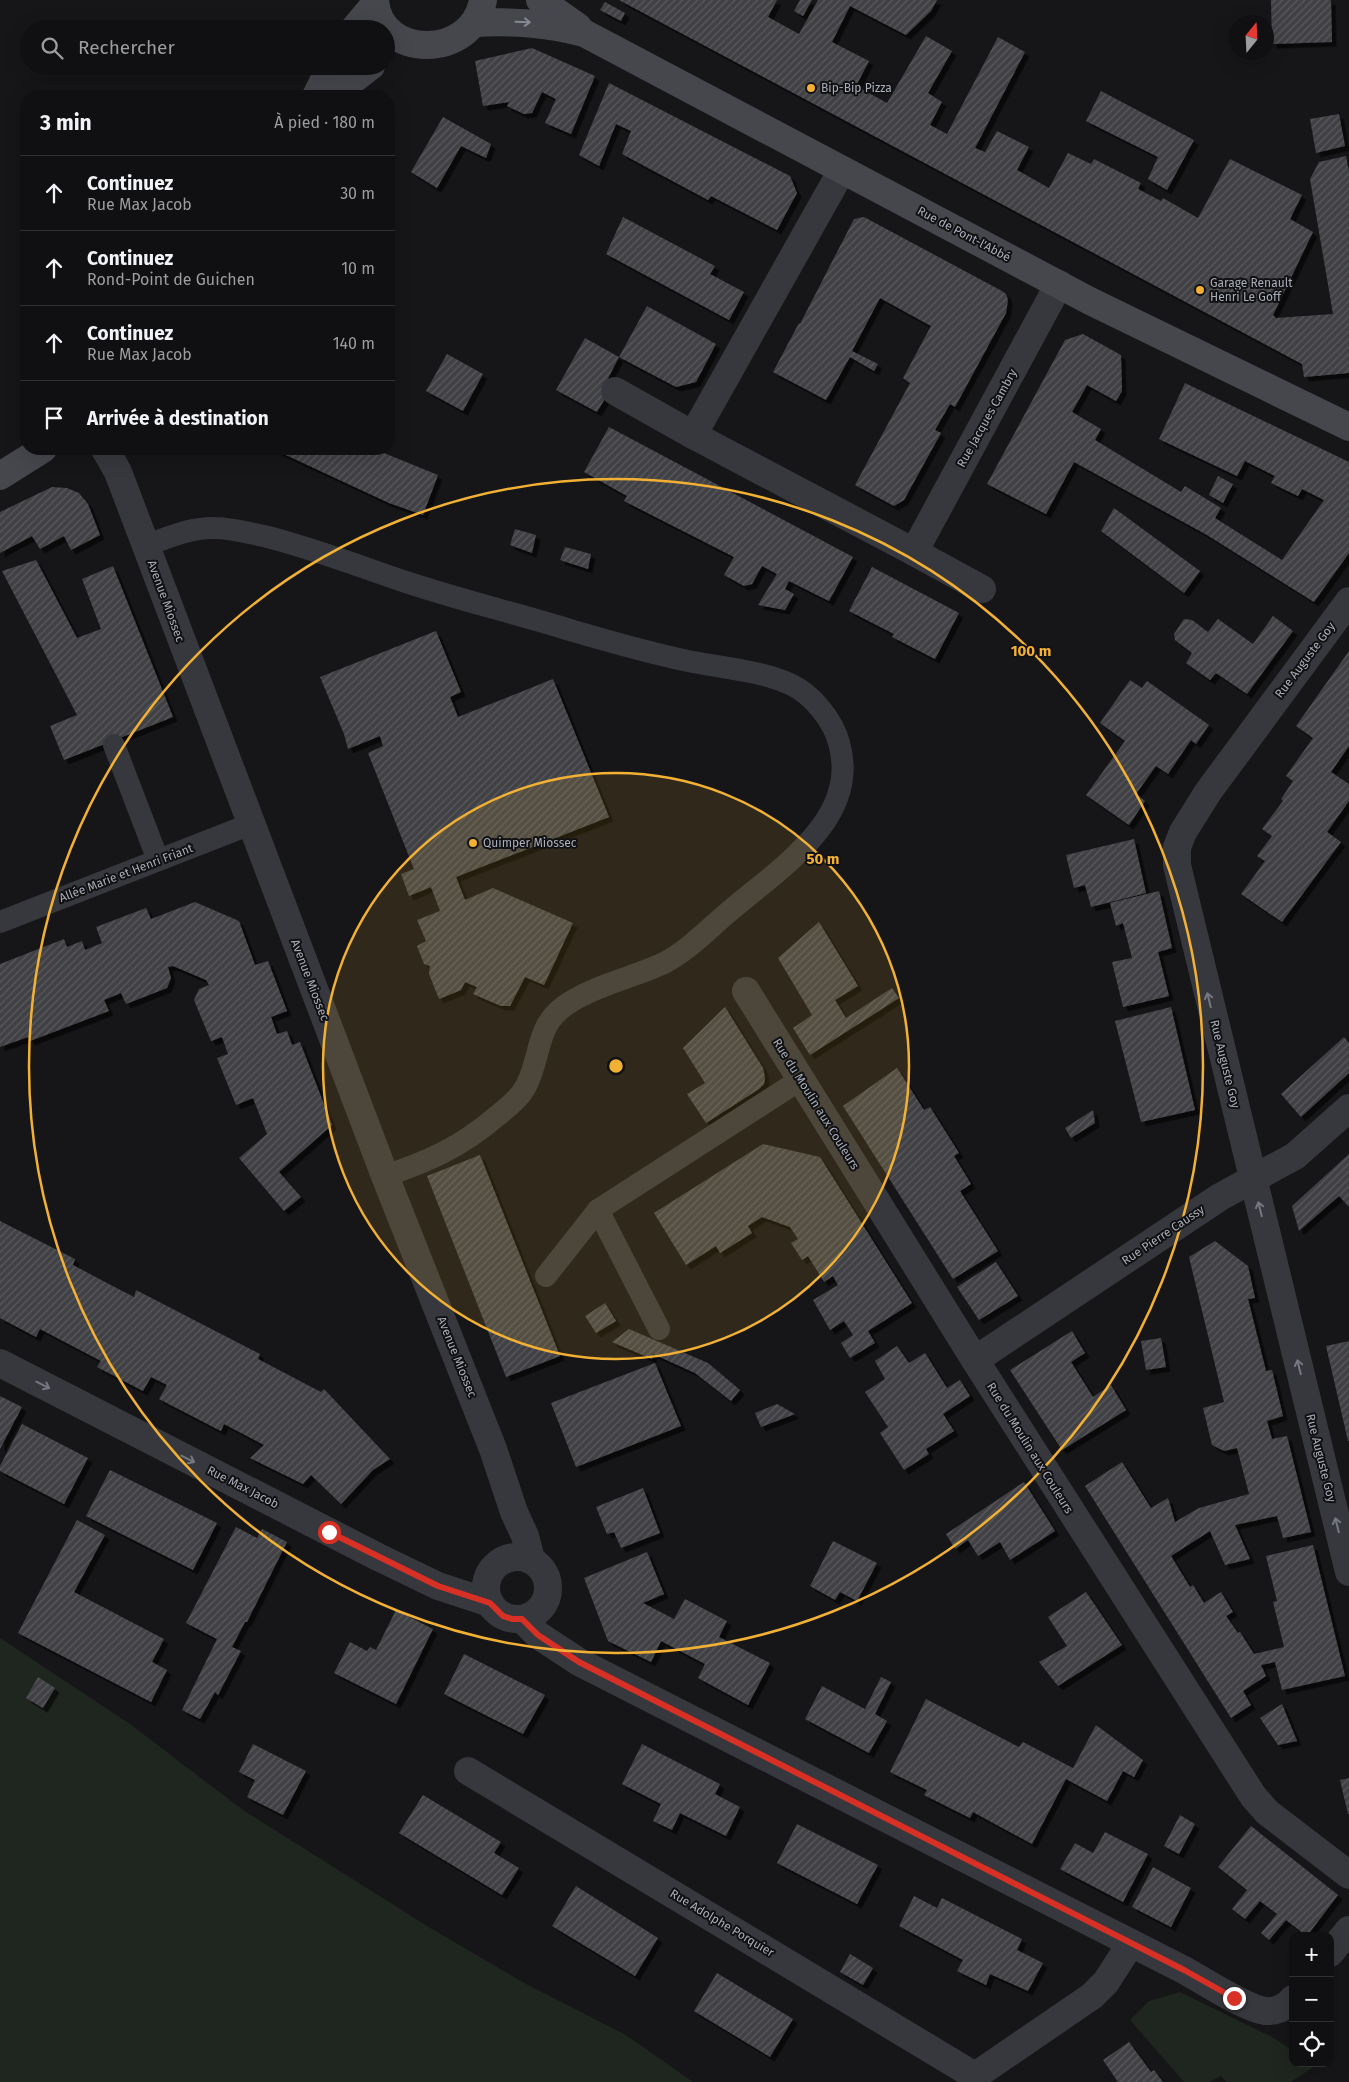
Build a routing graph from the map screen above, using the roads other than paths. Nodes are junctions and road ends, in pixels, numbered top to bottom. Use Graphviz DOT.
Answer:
graph roads {
  1 [pos="540,0"];
  2 [pos="375,2"];
  3 [pos="479,12"];
  4 [pos="361,20"];
  5 [pos="382,20"];
  6 [pos="584,33"];
  7 [pos="396,48"];
  8 [pos="326,75"];
  9 [pos="359,75"];
  10 [pos="319,90"];
  11 [pos="341,90"];
  12 [pos="842,170"];
  13 [pos="1059,284"];
  14 [pos="615,391"];
  15 [pos="1349,427"];
  16 [pos="693,436"];
  17 [pos="33,455"];
  18 [pos="108,455"];
  19 [pos="0,476"];
  20 [pos="146,545"];
  21 [pos="914,552"];
  22 [pos="982,588"];
  23 [pos="1349,602"];
  24 [pos="114,745"];
  25 [pos="251,824"];
  26 [pos="158,860"];
  27 [pos="0,922"];
  28 [pos="746,991"];
  29 [pos="800,1080"];
  30 [pos="1349,1108"];
  31 [pos="385,1176"];
  32 [pos="1252,1178"];
  33 [pos="598,1210"];
  34 [pos="546,1276"];
  35 [pos="659,1329"];
  36 [pos="975,1360"];
  37 [pos="0,1362"];
  38 [pos="514,1512"];
  39 [pos="531,1559"];
  40 [pos="500,1561"];
  41 [pos="1349,1572"];
  42 [pos="490,1603"];
  43 [pos="532,1613"];
  44 [pos="468,1770"];
  45 [pos="1349,1875"];
  46 [pos="1349,1930"];
  47 [pos="1131,1943"];
  48 [pos="1334,1948"];
  49 [pos="1283,2005"];
  50 [pos="971,2079"];
  1 -- 6 [label="main road, Rue de Pont-l'Abbé"];
  2 -- 4 [label="main road"];
  2 -- 5 [label="main road"];
  3 -- 6 [label="main road, Rue de Pont-l'Abbé, one-way"];
  3 -- 7 [label="main road"];
  6 -- 12 [label="main road, Rue de Pont-l'Abbé"];
  8 -- 10 [label="main road"];
  9 -- 11 [label="main road"];
  12 -- 13 [label="main road, Rue de Pont-l'Abbé"];
  12 -- 16 [label="street"];
  13 -- 15 [label="main road, Rue de Pont-l'Abbé"];
  13 -- 21 [label="street, Rue Jacques Cambry"];
  14 -- 16 [label="street"];
  16 -- 21 [label="street"];
  17 -- 19 [label="main road"];
  18 -- 20 [label="street, Avenue Miossec"];
  20 -- 25 [label="street, Avenue Miossec"];
  20 -- 31 [label="lane"];
  21 -- 22 [label="street"];
  32 -- 23 [label="street, Rue Auguste Goy, one-way"];
  24 -- 26 [label="lane"];
  25 -- 26 [label="lane, Allée Marie et Henri Friant"];
  25 -- 31 [label="street, Avenue Miossec"];
  26 -- 27 [label="lane, Allée Marie et Henri Friant"];
  28 -- 29 [label="street, Rue du Moulin aux Couleurs"];
  29 -- 33 [label="lane"];
  29 -- 36 [label="street, Rue du Moulin aux Couleurs"];
  30 -- 32 [label="street, Rue Pierre Caussy"];
  31 -- 38 [label="street, Avenue Miossec"];
  32 -- 36 [label="street, Rue Pierre Caussy"];
  41 -- 32 [label="street, Rue Auguste Goy, one-way"];
  33 -- 34 [label="lane"];
  33 -- 35 [label="lane"];
  36 -- 45 [label="street, Rue du Moulin aux Couleurs"];
  37 -- 42 [label="street, Rue Max Jacob, one-way"];
  38 -- 39 [label="street, Avenue Miossec"];
  38 -- 40 [label="street"];
  39 -- 40 [label="street"];
  39 -- 43 [label="street"];
  40 -- 42 [label="street"];
  42 -- 43 [label="street"];
  43 -- 47 [label="street"];
  44 -- 50 [label="street, Rue Adolphe Porquier"];
  46 -- 48 [label="street"];
  47 -- 49 [label="street"];
  47 -- 50 [label="street, Rue Adolphe Porquier"];
}
